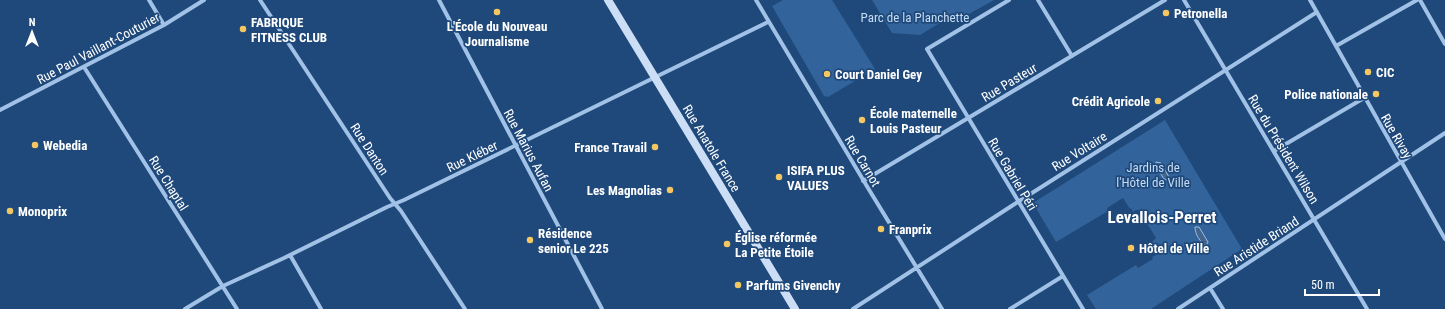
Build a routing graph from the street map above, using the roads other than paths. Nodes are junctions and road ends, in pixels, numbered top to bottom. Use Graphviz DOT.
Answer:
graph roads {
  1 [pos="149,0"];
  2 [pos="204,0"];
  3 [pos="260,0"];
  4 [pos="439,0"];
  5 [pos="608,0"];
  6 [pos="756,0"];
  7 [pos="1009,0"];
  8 [pos="1038,0"];
  9 [pos="1165,0"];
  10 [pos="1184,0"];
  11 [pos="1310,0"];
  12 [pos="1418,0"];
  13 [pos="1317,12"];
  14 [pos="768,22"];
  15 [pos="164,25"];
  16 [pos="1445,44"];
  17 [pos="1336,46"];
  18 [pos="1072,56"];
  19 [pos="84,67"];
  20 [pos="1225,70"];
  21 [pos="656,77"];
  22 [pos="1364,98"];
  23 [pos="0,110"];
  24 [pos="967,118"];
  25 [pos="1445,133"];
  26 [pos="516,146"];
  27 [pos="1274,151"];
  28 [pos="1401,162"];
  29 [pos="864,181"];
  30 [pos="1018,202"];
  31 [pos="395,204"];
  32 [pos="1315,220"];
  33 [pos="1445,239"];
  34 [pos="290,255"];
  35 [pos="917,267"];
  36 [pos="1063,276"];
  37 [pos="223,286"];
  38 [pos="1210,288"];
  39 [pos="186,309"];
  40 [pos="237,309"];
  41 [pos="320,309"];
  42 [pos="465,309"];
  43 [pos="602,309"];
  44 [pos="795,309"];
  45 [pos="853,309"];
  46 [pos="942,309"];
  47 [pos="1010,309"];
  48 [pos="1083,309"];
  49 [pos="1178,309"];
  50 [pos="1223,309"];
  51 [pos="1367,309"];
  1 -- 15 [label="street"];
  2 -- 15 [label="street, Rue Paul Vaillant-Couturier"];
  3 -- 31 [label="street, Rue Danton"];
  4 -- 26 [label="street, Rue Marius Aufan"];
  5 -- 21 [label="main road, Rue Anatole France"];
  6 -- 14 [label="street, Rue Carnot"];
  7 -- 24 [label="street, Rue Gabriel Péri"];
  8 -- 18 [label="street"];
  9 -- 18 [label="street, Rue Pasteur"];
  10 -- 20 [label="street, Rue du Président Wilson"];
  11 -- 13 [label="street, Rue Rivay"];
  12 -- 16 [label="street"];
  12 -- 17 [label="street"];
  13 -- 17 [label="street, Rue Rivay"];
  13 -- 20 [label="street, Rue Voltaire"];
  14 -- 21 [label="street, Rue Kléber"];
  14 -- 29 [label="street, Rue Carnot"];
  15 -- 19 [label="street, Rue Paul Vaillant-Couturier"];
  17 -- 22 [label="street, Rue Rivay"];
  18 -- 24 [label="street, Rue Pasteur"];
  19 -- 23 [label="street, Rue Paul Vaillant-Couturier"];
  19 -- 37 [label="street, Rue Chaptal"];
  20 -- 27 [label="street, Rue du Président Wilson"];
  20 -- 30 [label="street, Rue Voltaire"];
  21 -- 26 [label="street, Rue Kléber"];
  21 -- 44 [label="main road, Rue Anatole France"];
  22 -- 27 [label="street"];
  22 -- 28 [label="street, Rue Rivay"];
  24 -- 29 [label="street, Rue Pasteur"];
  24 -- 30 [label="street, Rue Gabriel Péri"];
  25 -- 28 [label="street, Rue Aristide Briand"];
  26 -- 31 [label="street, Rue Kléber"];
  26 -- 43 [label="street, Rue Marius Aufan"];
  27 -- 32 [label="street, Rue du Président Wilson"];
  28 -- 32 [label="street, Rue Aristide Briand"];
  28 -- 33 [label="street, Rue Rivay"];
  29 -- 35 [label="street, Rue Carnot"];
  30 -- 35 [label="street, Rue Voltaire"];
  30 -- 36 [label="street, Rue Gabriel Péri"];
  31 -- 34 [label="street, Rue Kléber"];
  31 -- 42 [label="street, Rue Danton"];
  32 -- 38 [label="street, Rue Aristide Briand"];
  32 -- 51 [label="street, Rue du Président Wilson"];
  34 -- 37 [label="street, Rue Kléber"];
  34 -- 41 [label="street"];
  35 -- 45 [label="street, Rue Voltaire"];
  35 -- 46 [label="street, Rue Carnot"];
  36 -- 47 [label="street"];
  36 -- 48 [label="street, Rue Gabriel Péri"];
  37 -- 39 [label="street, Rue Kléber"];
  37 -- 40 [label="street, Rue Chaptal"];
  38 -- 49 [label="street, Rue Aristide Briand"];
  38 -- 50 [label="street"];
}
